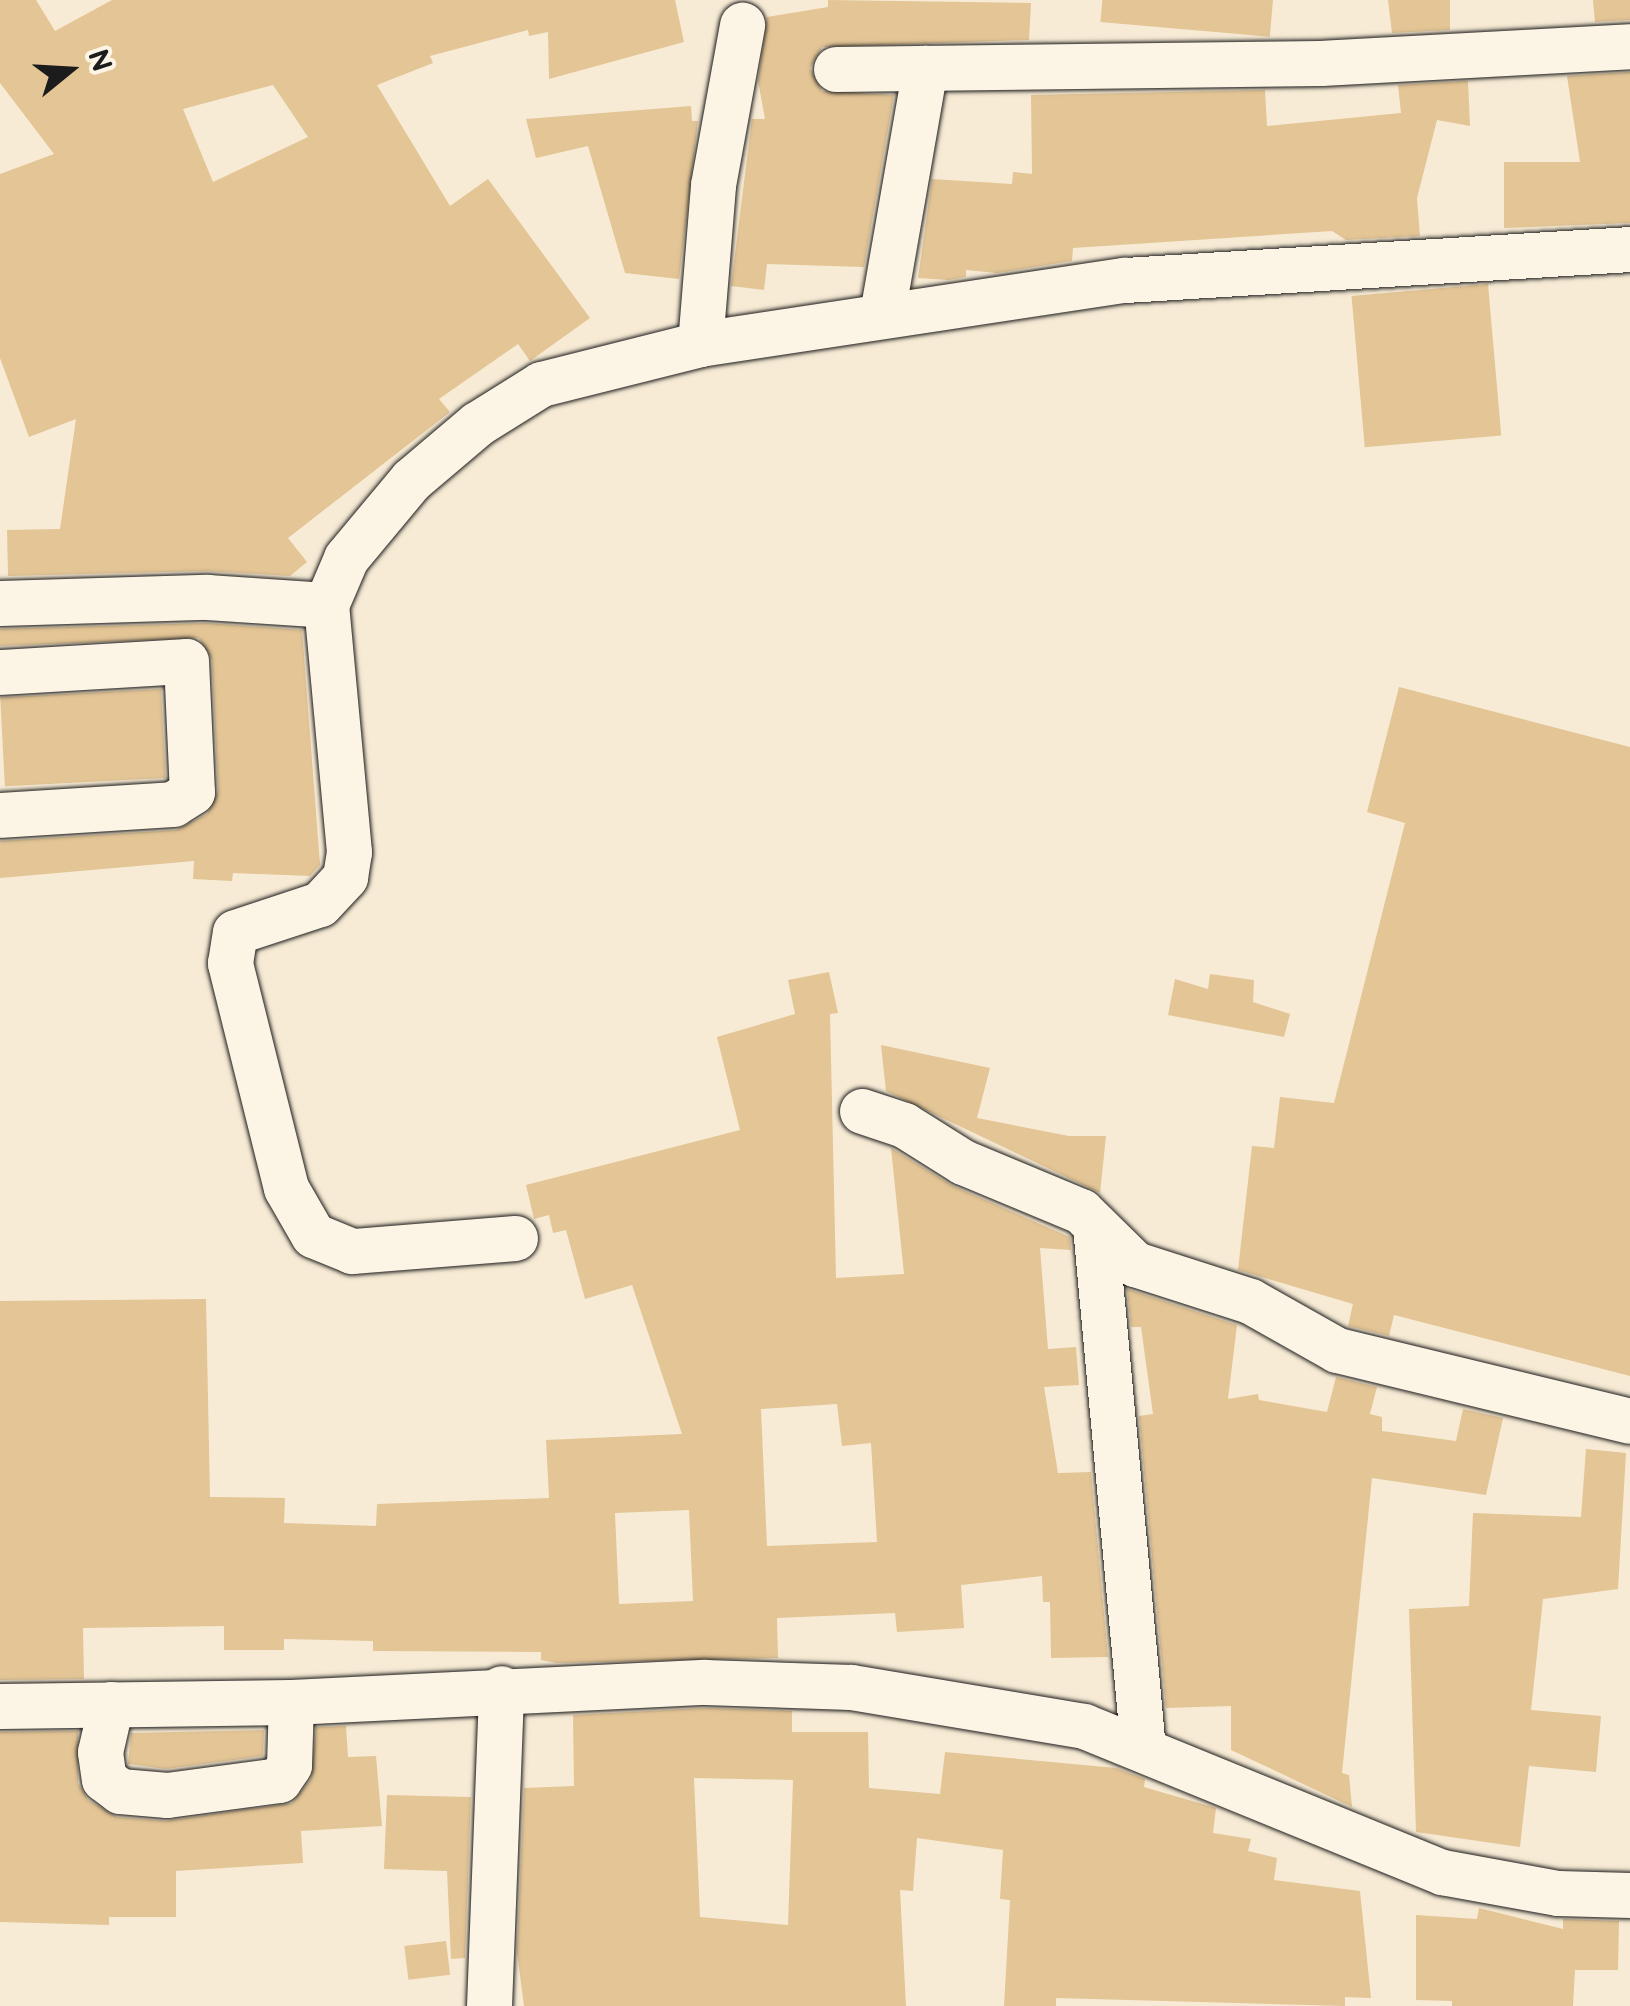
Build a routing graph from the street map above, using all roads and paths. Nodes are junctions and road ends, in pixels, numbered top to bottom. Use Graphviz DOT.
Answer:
graph roads {
  1 [pos="742,25"];
  2 [pos="1630,46"];
  3 [pos="925,68"];
  4 [pos="836,69"];
  5 [pos="1630,249"];
  6 [pos="882,314"];
  7 [pos="700,344"];
  8 [pos="0,603"];
  9 [pos="326,606"];
  10 [pos="0,672"];
  11 [pos="0,815"];
  12 [pos="862,1111"];
  13 [pos="1095,1226"];
  14 [pos="514,1238"];
  15 [pos="1630,1421"];
  16 [pos="501,1688"];
  17 [pos="291,1702"];
  18 [pos="111,1704"];
  19 [pos="0,1706"];
  20 [pos="1143,1749"];
  21 [pos="1630,1895"];
  22 [pos="489,2006"];
  1 -- 7 [label="street"];
  2 -- 3 [label="street"];
  3 -- 4 [label="street"];
  3 -- 6 [label="street"];
  5 -- 6 [label="street"];
  6 -- 7 [label="street"];
  7 -- 9 [label="street"];
  8 -- 9 [label="street"];
  9 -- 14 [label="street"];
  10 -- 11 [label="street"];
  12 -- 13 [label="street"];
  13 -- 15 [label="street"];
  13 -- 20 [label="street"];
  16 -- 17 [label="street"];
  16 -- 20 [label="street"];
  16 -- 22 [label="street"];
  17 -- 18 [label="street"];
  17 -- 18 [label="street"];
  18 -- 19 [label="street"];
  20 -- 21 [label="street"];
}
